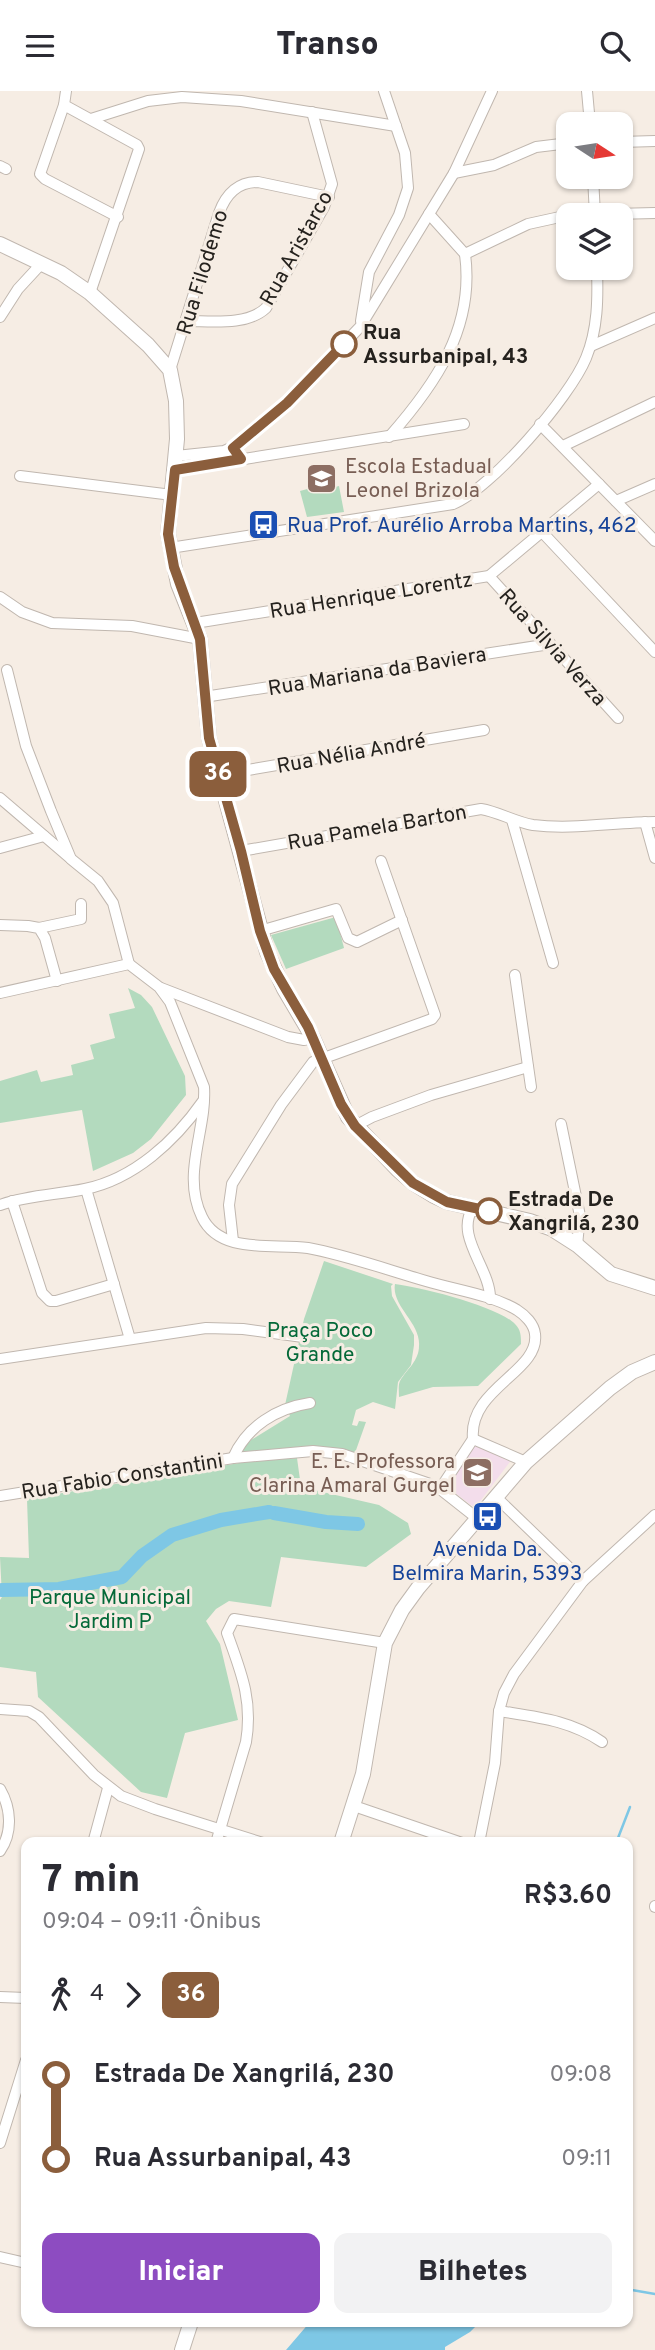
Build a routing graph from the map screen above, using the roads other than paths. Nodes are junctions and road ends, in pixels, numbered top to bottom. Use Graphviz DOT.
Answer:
graph roads {
  1 [pos="66,91"];
  2 [pos="384,91"];
  3 [pos="492,91"];
  4 [pos="587,91"];
  5 [pos="64,105"];
  6 [pos="312,111"];
  7 [pos="112,112"];
  8 [pos="589,112"];
  9 [pos="90,119"];
  10 [pos="396,125"];
  11 [pos="110,130"];
  12 [pos="655,141"];
  13 [pos="634,142"];
  14 [pos="556,145"];
  15 [pos="454,173"];
  16 [pos="329,197"];
  17 [pos="655,213"];
  18 [pos="429,214"];
  19 [pos="633,214"];
  20 [pos="118,217"];
  21 [pos="556,218"];
  22 [pos="0,244"];
  23 [pos="470,252"];
  24 [pos="42,263"];
  25 [pos="597,280"];
  26 [pos="90,293"];
  27 [pos="0,317"];
  28 [pos="655,318"];
  29 [pos="187,321"];
  30 [pos="360,327"];
  31 [pos="591,346"];
  32 [pos="170,370"];
  33 [pos="655,402"];
  34 [pos="464,424"];
  35 [pos="540,424"];
  36 [pos="389,436"];
  37 [pos="563,446"];
  38 [pos="233,448"];
  39 [pos="241,459"];
  40 [pos="175,463"];
  41 [pos="20,476"];
  42 [pos="599,484"];
  43 [pos="655,484"];
  44 [pos="172,495"];
  45 [pos="616,502"];
  46 [pos="542,533"];
  47 [pos="655,541"];
  48 [pos="170,548"];
  49 [pos="489,576"];
  50 [pos="0,597"];
  51 [pos="195,622"];
  52 [pos="200,639"];
  53 [pos="550,644"];
  54 [pos="655,652"];
  55 [pos="7,670"];
  56 [pos="204,697"];
  57 [pos="618,718"];
  58 [pos="484,730"];
  59 [pos="218,775"];
  60 [pos="0,798"];
  61 [pos="512,820"];
  62 [pos="650,822"];
  63 [pos="44,836"];
  64 [pos="0,848"];
  65 [pos="241,851"];
  66 [pos="655,858"];
  67 [pos="71,859"];
  68 [pos="381,861"];
  69 [pos="81,904"];
  70 [pos="402,920"];
  71 [pos="0,925"];
  72 [pos="39,928"];
  73 [pos="260,931"];
  74 [pos="553,963"];
  75 [pos="129,964"];
  76 [pos="515,975"];
  77 [pos="57,981"];
  78 [pos="159,987"];
  79 [pos="0,993"];
  80 [pos="313,1038"];
  81 [pos="321,1058"];
  82 [pos="528,1067"];
  83 [pos="531,1087"];
  84 [pos="205,1098"];
  85 [pos="561,1124"];
  86 [pos="355,1126"];
  87 [pos="86,1189"];
  88 [pos="12,1201"];
  89 [pos="0,1205"];
  90 [pos="473,1208"];
  91 [pos="233,1241"];
  92 [pos="577,1245"];
  93 [pos="114,1284"];
  94 [pos="655,1288"];
  95 [pos="490,1299"];
  96 [pos="303,1337"];
  97 [pos="130,1339"];
  98 [pos="0,1360"];
  99 [pos="655,1362"];
  100 [pos="310,1403"];
  101 [pos="473,1439"];
  102 [pos="233,1458"];
  103 [pos="526,1462"];
  104 [pos="440,1489"];
  105 [pos="0,1496"];
  106 [pos="496,1497"];
  107 [pos="655,1515"];
  108 [pos="478,1519"];
  109 [pos="583,1581"];
  110 [pos="385,1643"];
  111 [pos="0,1709"];
  112 [pos="499,1710"];
  113 [pos="602,1742"];
  114 [pos="108,1788"];
  115 [pos="0,1789"];
  116 [pos="354,1806"];
  117 [pos="221,1829"];
  118 [pos="95,1837"];
  119 [pos="218,1837"];
  120 [pos="245,1837"];
  121 [pos="343,1837"];
  122 [pos="444,1837"];
  123 [pos="480,1837"];
  124 [pos="0,1851"];
  125 [pos="0,1997"];
  126 [pos="21,1998"];
  127 [pos="21,2076"];
  128 [pos="0,2143"];
  129 [pos="0,2257"];
  130 [pos="21,2262"];
  131 [pos="189,2327"];
  132 [pos="182,2350"];
  1 -- 5 [label="street"];
  2 -- 10 [label="street"];
  3 -- 15 [label="street"];
  4 -- 8 [label="street"];
  5 -- 9 [label="street"];
  5 -- 20 [label="street"];
  6 -- 7 [label="street"];
  6 -- 10 [label="street"];
  6 -- 16 [label="street, Rua Aristarco"];
  7 -- 9 [label="street"];
  7 -- 11 [label="street"];
  9 -- 11 [label="street"];
  10 -- 30 [label="street"];
  11 -- 20 [label="street"];
  12 -- 13 [label="street"];
  14 -- 15 [label="street"];
  15 -- 18 [label="street"];
  16 -- 29 [label="street, Rua Aristarco"];
  16 -- 29 [label="street, Rua Filodemo"];
  17 -- 19 [label="street"];
  18 -- 23 [label="street"];
  18 -- 30 [label="street"];
  20 -- 26 [label="street"];
  21 -- 23 [label="street"];
  22 -- 24 [label="main road"];
  23 -- 36 [label="street"];
  24 -- 26 [label="main road"];
  24 -- 27 [label="street"];
  25 -- 31 [label="street"];
  26 -- 32 [label="main road"];
  28 -- 31 [label="street"];
  29 -- 32 [label="street, Rua Filodemo"];
  30 -- 38 [label="street"];
  31 -- 35 [label="street"];
  32 -- 40 [label="main road"];
  33 -- 37 [label="street"];
  34 -- 36 [label="street"];
  35 -- 37 [label="street"];
  35 -- 48 [label="street"];
  36 -- 39 [label="street"];
  37 -- 42 [label="street"];
  38 -- 39 [label="street"];
  38 -- 40 [label="street"];
  39 -- 40 [label="street"];
  40 -- 44 [label="main road"];
  41 -- 44 [label="street"];
  42 -- 45 [label="street"];
  42 -- 46 [label="street, Rua Henrique Lorentz"];
  43 -- 45 [label="street"];
  44 -- 48 [label="main road"];
  45 -- 47 [label="street"];
  46 -- 49 [label="street, Rua Henrique Lorentz"];
  46 -- 54 [label="street"];
  48 -- 51 [label="main road"];
  49 -- 51 [label="street, Rua Henrique Lorentz"];
  49 -- 53 [label="street, Rua Silvia Verza"];
  50 -- 52 [label="street"];
  51 -- 52 [label="main road"];
  52 -- 56 [label="main road"];
  53 -- 56 [label="street, Rua Mariana da Baviera"];
  53 -- 57 [label="street, Rua Silvia Verza"];
  55 -- 67 [label="street"];
  56 -- 59 [label="main road"];
  58 -- 59 [label="street, Rua Nélia André"];
  59 -- 65 [label="main road"];
  60 -- 63 [label="street"];
  61 -- 62 [label="street, Rua Pamela Barton"];
  61 -- 65 [label="street, Rua Pamela Barton"];
  61 -- 74 [label="street"];
  62 -- 66 [label="street"];
  63 -- 64 [label="street"];
  63 -- 67 [label="street"];
  65 -- 73 [label="main road"];
  67 -- 75 [label="street"];
  68 -- 70 [label="street"];
  69 -- 72 [label="street"];
  70 -- 73 [label="street"];
  70 -- 81 [label="street"];
  71 -- 72 [label="street"];
  72 -- 77 [label="street"];
  73 -- 80 [label="main road"];
  75 -- 77 [label="street"];
  75 -- 78 [label="street"];
  76 -- 82 [label="street"];
  77 -- 79 [label="street"];
  78 -- 80 [label="street"];
  78 -- 84 [label="street"];
  80 -- 81 [label="main road"];
  81 -- 86 [label="main road"];
  81 -- 91 [label="street"];
  82 -- 83 [label="street"];
  82 -- 86 [label="street"];
  84 -- 87 [label="street"];
  84 -- 91 [label="street"];
  85 -- 92 [label="street"];
  86 -- 90 [label="main road"];
  87 -- 88 [label="street"];
  87 -- 93 [label="street"];
  88 -- 89 [label="street"];
  88 -- 93 [label="street"];
  90 -- 92 [label="main road"];
  90 -- 95 [label="street"];
  91 -- 95 [label="street"];
  92 -- 94 [label="main road"];
  93 -- 97 [label="street"];
  95 -- 101 [label="street"];
  96 -- 97 [label="street"];
  97 -- 98 [label="street"];
  99 -- 103 [label="main road"];
  100 -- 102 [label="street"];
  101 -- 103 [label="street"];
  101 -- 104 [label="street"];
  102 -- 104 [label="street, Rua Fabio Constantini"];
  102 -- 105 [label="street, Rua Fabio Constantini"];
  103 -- 106 [label="main road"];
  104 -- 108 [label="street, Rua Fabio Constantini"];
  106 -- 108 [label="main road"];
  106 -- 109 [label="street"];
  107 -- 109 [label="street"];
  108 -- 110 [label="main road"];
  109 -- 112 [label="street"];
  110 -- 116 [label="main road"];
  110 -- 117 [label="street"];
  111 -- 114 [label="street"];
  112 -- 113 [label="street"];
  112 -- 123 [label="street"];
  114 -- 117 [label="street"];
  114 -- 118 [label="street"];
  115 -- 124 [label="street"];
  116 -- 121 [label="main road"];
  116 -- 122 [label="street"];
  117 -- 119 [label="street"];
  117 -- 120 [label="street"];
  125 -- 126 [label="street"];
  127 -- 128 [label="street"];
  129 -- 130 [label="street"];
  131 -- 132 [label="main road"];
}
